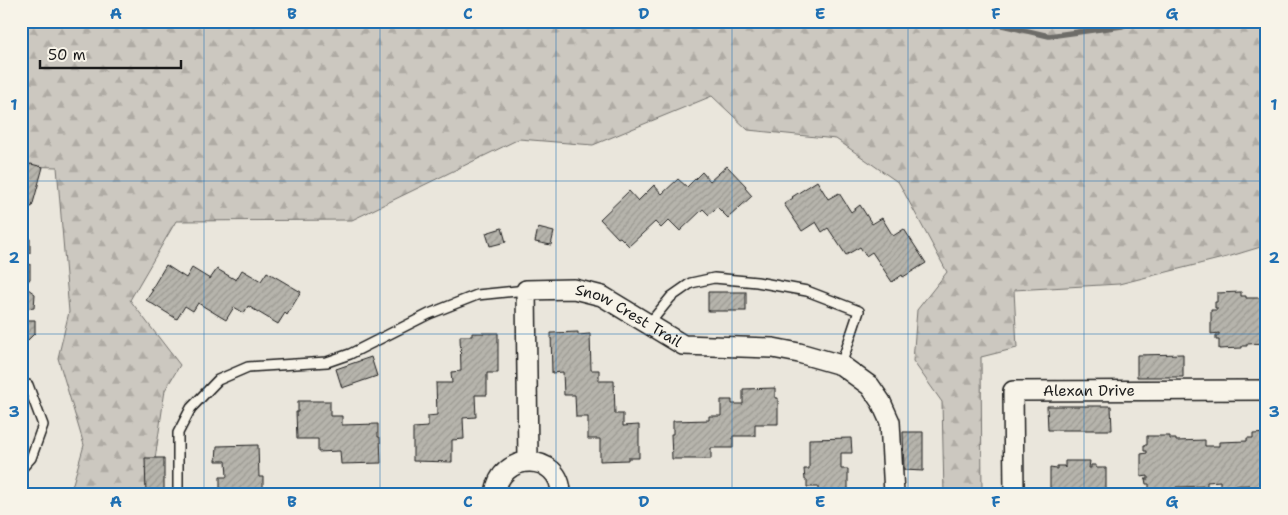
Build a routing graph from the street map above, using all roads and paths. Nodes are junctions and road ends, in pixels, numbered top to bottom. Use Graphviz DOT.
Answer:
graph roads {
  1 [pos="526,290"];
  2 [pos="649,324"];
  3 [pos="841,365"];
  4 [pos="21,384"];
  5 [pos="1267,390"];
  6 [pos="528,461"];
  7 [pos="21,469"];
  8 [pos="178,494"];
  9 [pos="495,494"];
  10 [pos="561,494"];
  11 [pos="894,494"];
  12 [pos="1014,494"];
  1 -- 2 [label="street, Snow Crest Trail"];
  1 -- 6 [label="street"];
  1 -- 8 [label="lane"];
  2 -- 3 [label="street, Snow Crest Trail"];
  2 -- 3 [label="lane"];
  3 -- 11 [label="street, Snow Crest Trail"];
  4 -- 7 [label="lane"];
  5 -- 12 [label="street, Alexan Drive"];
  6 -- 9 [label="street"];
  6 -- 10 [label="street"];
}
